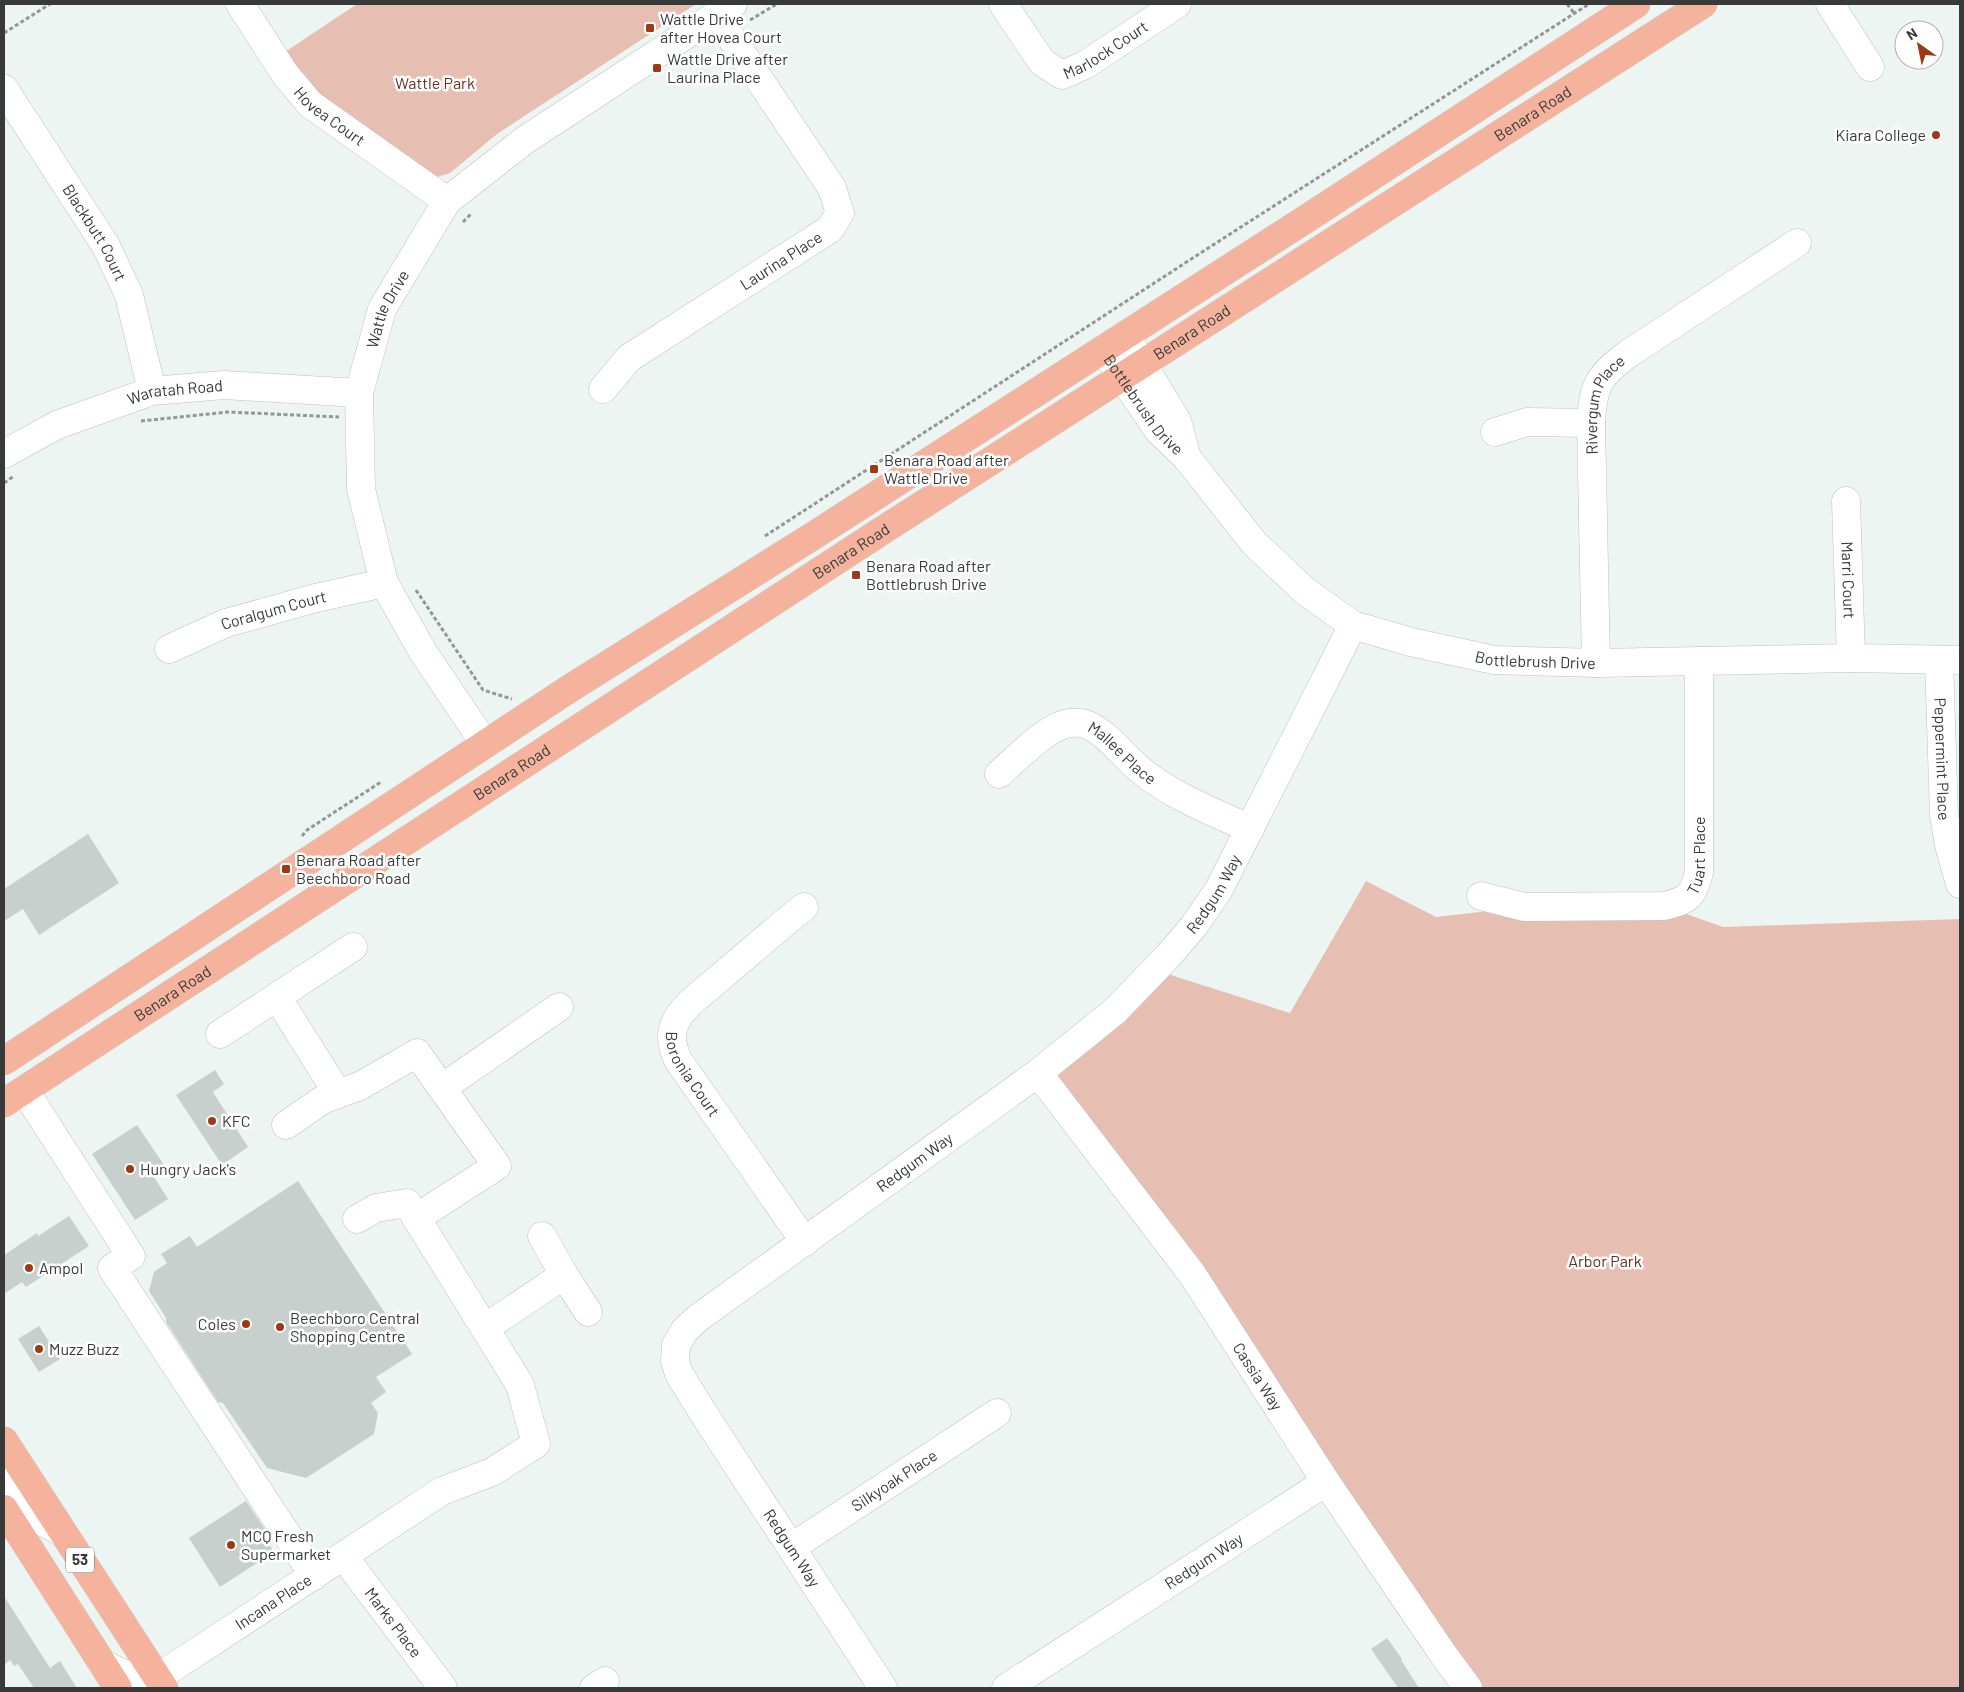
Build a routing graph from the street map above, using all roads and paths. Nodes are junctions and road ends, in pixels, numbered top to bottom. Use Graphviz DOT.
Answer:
graph roads {
  1 [pos="50,4"];
  2 [pos="240,4"];
  3 [pos="777,4"];
  4 [pos="1003,4"];
  5 [pos="1177,4"];
  6 [pos="1567,4"];
  7 [pos="1589,4"];
  8 [pos="1636,4"];
  9 [pos="1703,4"];
  10 [pos="1830,4"];
  11 [pos="1574,13"];
  12 [pos="726,18"];
  13 [pos="4,34"];
  14 [pos="1870,67"];
  15 [pos="4,89"];
  16 [pos="1496,94"];
  17 [pos="1516,124"];
  18 [pos="447,201"];
  19 [pos="476,209"];
  20 [pos="462,223"];
  21 [pos="1797,244"];
  22 [pos="1114,342"];
  23 [pos="1143,363"];
  24 [pos="1121,377"];
  25 [pos="603,389"];
  26 [pos="152,391"];
  27 [pos="359,406"];
  28 [pos="137,422"];
  29 [pos="1591,423"];
  30 [pos="1495,432"];
  31 [pos="1186,458"];
  32 [pos="12,463"];
  33 [pos="4,483"];
  34 [pos="1846,501"];
  35 [pos="813,536"];
  36 [pos="758,541"];
  37 [pos="832,564"];
  38 [pos="384,583"];
  39 [pos="415,587"];
  40 [pos="1353,625"];
  41 [pos="169,649"];
  42 [pos="1851,658"];
  43 [pos="1950,660"];
  44 [pos="1699,661"];
  45 [pos="1596,663"];
  46 [pos="516,700"];
  47 [pos="485,744"];
  48 [pos="999,774"];
  49 [pos="506,775"];
  50 [pos="1250,829"];
  51 [pos="1960,884"];
  52 [pos="1480,896"];
  53 [pos="804,907"];
  54 [pos="353,947"];
  55 [pos="160,979"];
  56 [pos="277,997"];
  57 [pos="559,1007"];
  58 [pos="220,1034"];
  59 [pos="29,1045"];
  60 [pos="4,1061"];
  61 [pos="1038,1073"];
  62 [pos="442,1088"];
  63 [pos="338,1094"];
  64 [pos="20,1098"];
  65 [pos="4,1121"];
  66 [pos="286,1125"];
  67 [pos="416,1218"];
  68 [pos="357,1219"];
  69 [pos="542,1236"];
  70 [pos="805,1242"];
  71 [pos="564,1275"];
  72 [pos="588,1312"];
  73 [pos="485,1328"];
  74 [pos="998,1413"];
  75 [pos="8,1449"];
  76 [pos="1326,1482"];
  77 [pos="5,1514"];
  78 [pos="63,1533"];
  79 [pos="792,1547"];
  80 [pos="344,1556"];
  81 [pos="314,1576"];
  82 [pos="101,1662"];
  83 [pos="158,1685"];
  84 [pos="118,1688"];
  85 [pos="443,1688"];
  86 [pos="884,1688"];
  87 [pos="1006,1688"];
  88 [pos="1468,1688"];
  1 -- 13 [label="path"];
  2 -- 18 [label="street, Hovea Court"];
  3 -- 12 [label="path"];
  4 -- 5 [label="street, Marlock Court"];
  6 -- 11 [label="path"];
  7 -- 11 [label="path"];
  8 -- 16 [label="main road, Benara Road"];
  9 -- 17 [label="main road, Benara Road"];
  10 -- 14 [label="street"];
  11 -- 36 [label="path"];
  12 -- 18 [label="street, Wattle Drive"];
  12 -- 25 [label="street, Laurina Place"];
  15 -- 26 [label="street, Blackbutt Court"];
  16 -- 17 [label="main road"];
  16 -- 22 [label="main road, Benara Road"];
  17 -- 23 [label="main road, Benara Road"];
  18 -- 27 [label="street, Wattle Drive"];
  19 -- 20 [label="path"];
  21 -- 29 [label="street, Rivergum Place"];
  22 -- 23 [label="street, Bottlebrush Drive"];
  22 -- 24 [label="street, Bottlebrush Drive"];
  22 -- 35 [label="main road, Benara Road"];
  23 -- 24 [label="main road, Benara Road"];
  23 -- 31 [label="street, Bottlebrush Drive"];
  24 -- 31 [label="street, Bottlebrush Drive"];
  24 -- 37 [label="main road, Benara Road"];
  26 -- 27 [label="street, Waratah Road"];
  26 -- 32 [label="street, Waratah Road"];
  27 -- 28 [label="path"];
  27 -- 38 [label="street, Wattle Drive"];
  29 -- 30 [label="street"];
  29 -- 45 [label="street, Rivergum Place"];
  31 -- 40 [label="street, Bottlebrush Drive"];
  32 -- 33 [label="path"];
  34 -- 42 [label="street, Marri Court"];
  35 -- 37 [label="main road"];
  35 -- 47 [label="main road, Benara Road"];
  37 -- 49 [label="main road, Benara Road"];
  38 -- 41 [label="street, Coralgum Court"];
  38 -- 47 [label="street, Wattle Drive"];
  39 -- 46 [label="path"];
  40 -- 45 [label="street, Bottlebrush Drive"];
  40 -- 50 [label="street, Redgum Way"];
  42 -- 43 [label="street, Bottlebrush Drive"];
  42 -- 44 [label="street, Bottlebrush Drive"];
  43 -- 51 [label="street, Peppermint Place"];
  44 -- 45 [label="street, Bottlebrush Drive"];
  44 -- 52 [label="street, Tuart Place"];
  47 -- 49 [label="main road"];
  47 -- 55 [label="main road, Benara Road"];
  48 -- 50 [label="street, Mallee Place"];
  49 -- 55 [label="main road, Benara Road"];
  50 -- 61 [label="street, Redgum Way"];
  53 -- 70 [label="street, Boronia Court"];
  54 -- 56 [label="street"];
  55 -- 59 [label="main road, Benara Road"];
  55 -- 64 [label="main road, Benara Road"];
  56 -- 58 [label="street"];
  56 -- 63 [label="street"];
  57 -- 62 [label="street"];
  59 -- 60 [label="main road, Benara Road"];
  59 -- 64 [label="main road"];
  61 -- 70 [label="street, Redgum Way"];
  61 -- 76 [label="street, Cassia Way"];
  62 -- 63 [label="street"];
  62 -- 67 [label="street"];
  63 -- 66 [label="street"];
  64 -- 65 [label="main road, Benara Road"];
  64 -- 81 [label="street"];
  67 -- 68 [label="street"];
  67 -- 73 [label="street"];
  69 -- 71 [label="street"];
  70 -- 79 [label="street, Redgum Way"];
  71 -- 72 [label="street"];
  71 -- 73 [label="street"];
  73 -- 80 [label="street, Incana Place"];
  74 -- 79 [label="street, Silkyoak Place"];
  75 -- 77 [label="street"];
  75 -- 78 [label="main road, 53"];
  76 -- 87 [label="street, Redgum Way"];
  76 -- 88 [label="street, Cassia Way"];
  77 -- 78 [label="street"];
  77 -- 82 [label="main road, 53"];
  78 -- 83 [label="main road, 53"];
  79 -- 86 [label="street, Redgum Way"];
  80 -- 81 [label="street, Incana Place"];
  80 -- 85 [label="street, Marks Place"];
  81 -- 83 [label="street, Incana Place"];
  82 -- 83 [label="street"];
  82 -- 84 [label="main road, 53"];
}
